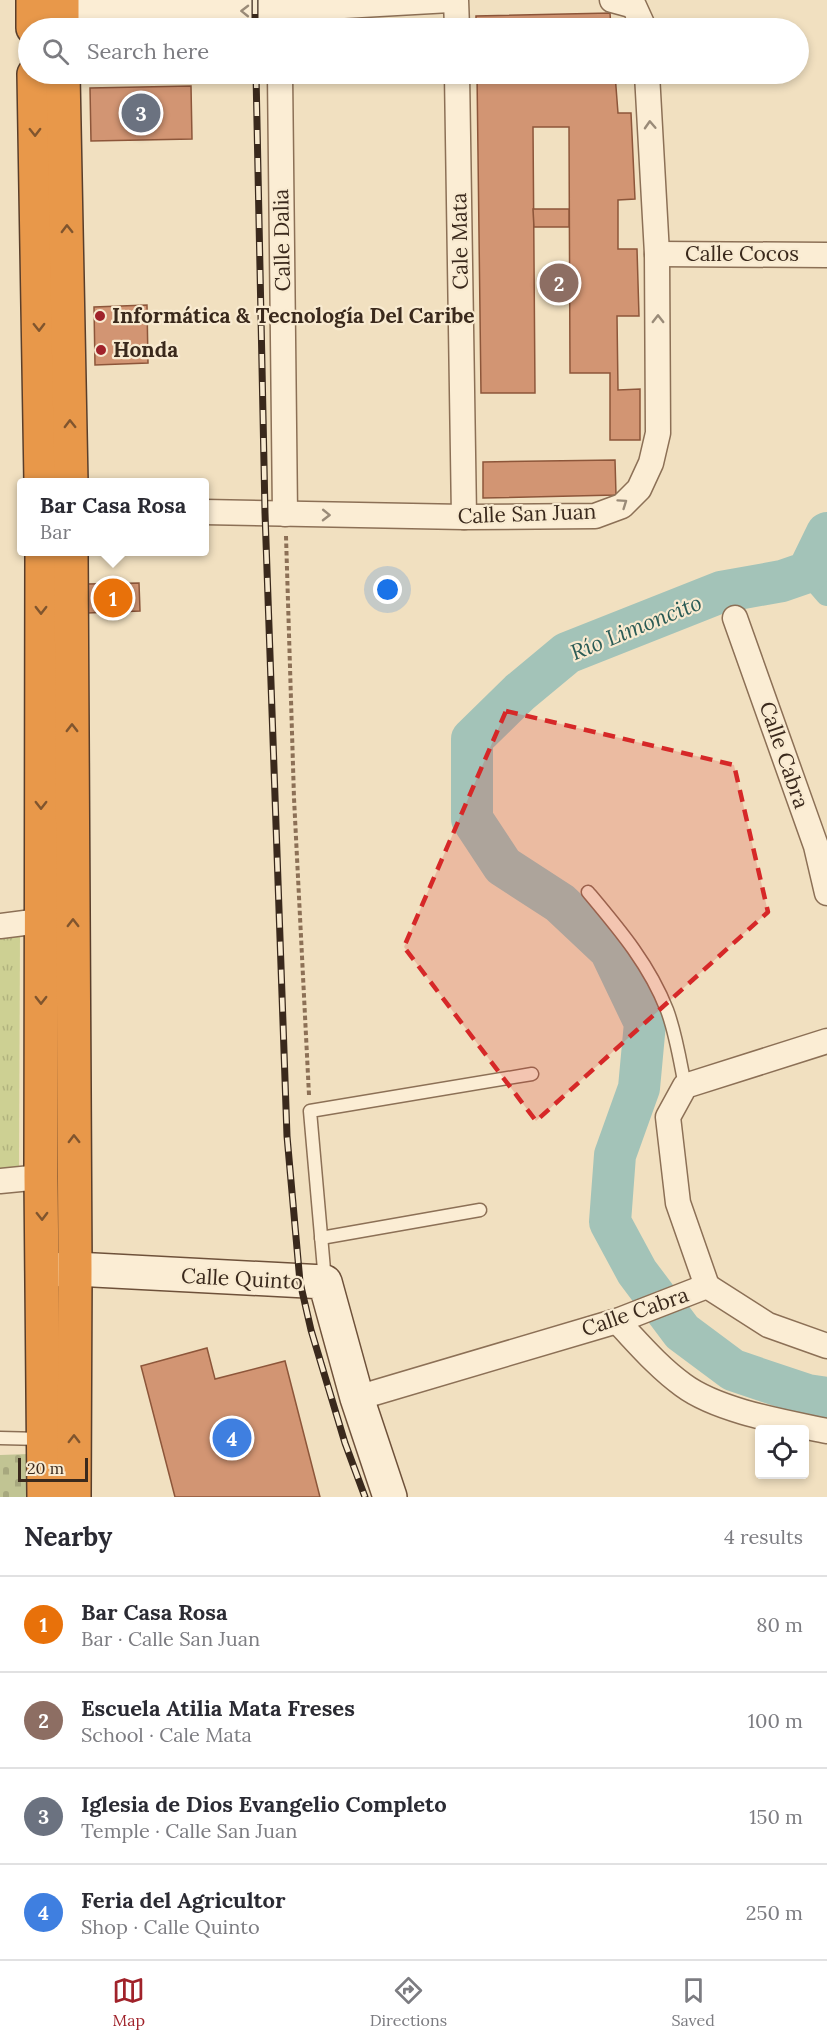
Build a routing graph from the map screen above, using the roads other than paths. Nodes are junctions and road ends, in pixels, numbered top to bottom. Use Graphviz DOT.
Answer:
graph roads {
  1 [pos="450,0"];
  2 [pos="456,0"];
  3 [pos="627,2"];
  4 [pos="55,9"];
  5 [pos="258,18"];
  6 [pos="289,18"];
  7 [pos="457,18"];
  8 [pos="637,18"];
  9 [pos="34,84"];
  10 [pos="63,84"];
  11 [pos="280,84"];
  12 [pos="457,84"];
  13 [pos="647,84"];
  14 [pos="657,254"];
  15 [pos="827,255"];
  16 [pos="41,478"];
  17 [pos="71,478"];
  18 [pos="209,512"];
  19 [pos="285,514"];
  20 [pos="464,517"];
  21 [pos="42,556"];
  22 [pos="71,556"];
  23 [pos="735,618"];
  24 [pos="588,892"];
  25 [pos="827,893"];
  26 [pos="40,921"];
  27 [pos="0,926"];
  28 [pos="827,1041"];
  29 [pos="532,1074"];
  30 [pos="686,1086"];
  31 [pos="41,1177"];
  32 [pos="0,1181"];
  33 [pos="480,1210"];
  34 [pos="321,1238"];
  35 [pos="75,1269"];
  36 [pos="43,1270"];
  37 [pos="325,1282"];
  38 [pos="707,1286"];
  39 [pos="617,1321"];
  40 [pos="827,1346"];
  41 [pos="357,1398"];
  42 [pos="827,1431"];
  43 [pos="0,1438"];
  44 [pos="44,1439"];
  45 [pos="44,1497"];
  46 [pos="74,1497"];
  47 [pos="390,1497"];
  1 -- 6 [label="street"];
  2 -- 7 [label="street"];
  3 -- 8 [label="street"];
  5 -- 4 [label="street, one-way"];
  9 -- 16 [label="highway, one-way"];
  17 -- 10 [label="highway, one-way"];
  11 -- 19 [label="street, Calle Dalia"];
  12 -- 20 [label="street, Cale Mata"];
  14 -- 13 [label="street, Calle San Juan, one-way"];
  14 -- 15 [label="street, Calle Cocos"];
  20 -- 14 [label="street, Calle San Juan, one-way"];
  18 -- 19 [label="street, Calle San Juan"];
  19 -- 20 [label="street, Calle San Juan, one-way"];
  21 -- 26 [label="highway, one-way"];
  35 -- 22 [label="highway, one-way"];
  23 -- 25 [label="street, Calle Cabra"];
  24 -- 30 [label="lane"];
  26 -- 27 [label="street"];
  26 -- 31 [label="highway, one-way"];
  28 -- 30 [label="street"];
  29 -- 34 [label="lane"];
  30 -- 38 [label="street, Calle Cabra"];
  31 -- 32 [label="street"];
  31 -- 36 [label="highway, one-way"];
  33 -- 34 [label="lane"];
  34 -- 37 [label="lane"];
  35 -- 36 [label="street, Calle Quinto"];
  35 -- 37 [label="street, Calle Quinto"];
  46 -- 35 [label="highway, one-way"];
  36 -- 44 [label="highway"];
  37 -- 41 [label="street, Calle Quinto"];
  38 -- 39 [label="street, Calle Cabra"];
  38 -- 40 [label="street"];
  39 -- 41 [label="street, Calle Cabra"];
  39 -- 42 [label="street"];
  41 -- 47 [label="street, Calle Quinto"];
  43 -- 44 [label="lane"];
  44 -- 45 [label="highway"];
}
